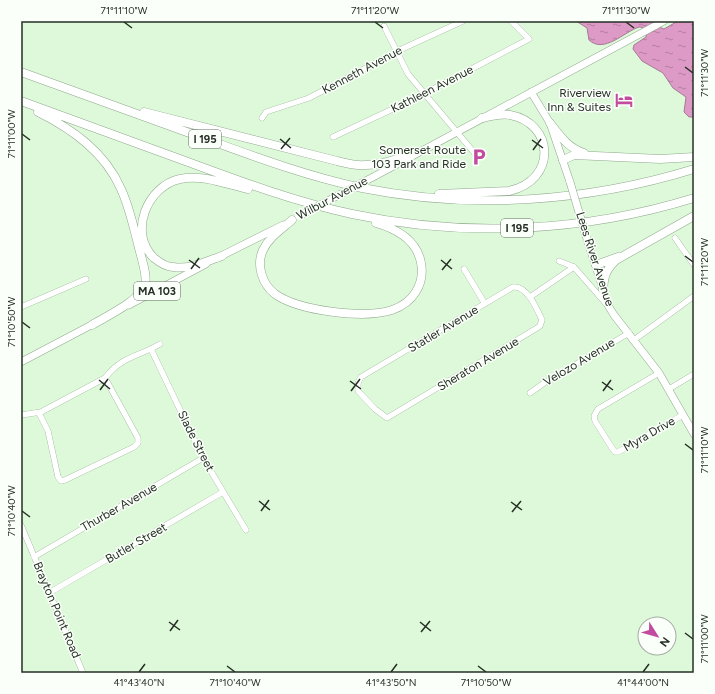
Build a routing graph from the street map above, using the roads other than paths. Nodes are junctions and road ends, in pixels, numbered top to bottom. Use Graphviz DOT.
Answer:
graph roads {
  1 [pos="462,21"];
  2 [pos="511,21"];
  3 [pos="664,21"];
  4 [pos="384,26"];
  5 [pos="397,52"];
  6 [pos="21,72"];
  7 [pos="532,92"];
  8 [pos="423,93"];
  9 [pos="92,98"];
  10 [pos="21,103"];
  11 [pos="262,118"];
  12 [pos="482,118"];
  13 [pos="550,123"];
  14 [pos="456,131"];
  15 [pos="334,137"];
  16 [pos="417,152"];
  17 [pos="594,155"];
  18 [pos="477,156"];
  19 [pos="694,157"];
  20 [pos="563,160"];
  21 [pos="694,169"];
  22 [pos="394,193"];
  23 [pos="291,198"];
  24 [pos="694,198"];
  25 [pos="338,211"];
  26 [pos="694,216"];
  27 [pos="296,218"];
  28 [pos="675,238"];
  29 [pos="635,249"];
  30 [pos="222,256"];
  31 [pos="559,261"];
  32 [pos="694,264"];
  33 [pos="596,265"];
  34 [pos="574,267"];
  35 [pos="464,269"];
  36 [pos="86,279"];
  37 [pos="603,290"];
  38 [pos="694,296"];
  39 [pos="530,297"];
  40 [pos="485,304"];
  41 [pos="21,307"];
  42 [pos="609,307"];
  43 [pos="92,325"];
  44 [pos="629,333"];
  45 [pos="634,340"];
  46 [pos="160,344"];
  47 [pos="151,349"];
  48 [pos="21,362"];
  49 [pos="659,373"];
  50 [pos="694,374"];
  51 [pos="104,378"];
  52 [pos="358,383"];
  53 [pos="669,389"];
  54 [pos="530,393"];
  55 [pos="39,413"];
  56 [pos="21,415"];
  57 [pos="683,415"];
  58 [pos="694,434"];
  59 [pos="203,458"];
  60 [pos="223,492"];
  61 [pos="21,525"];
  62 [pos="246,530"];
  63 [pos="34,557"];
  64 [pos="49,594"];
  65 [pos="83,673"];
  1 -- 5 [label="street, Kenneth Avenue"];
  2 -- 8 [label="street, Kathleen Avenue"];
  3 -- 7 [label="main road, Wilbur Avenue / MA 103"];
  4 -- 5 [label="street"];
  5 -- 8 [label="street"];
  5 -- 11 [label="street, Kenneth Avenue"];
  6 -- 9 [label="highway, I 195"];
  7 -- 12 [label="main road, Wilbur Avenue / MA 103"];
  7 -- 13 [label="main road, Lees River Avenue"];
  8 -- 14 [label="street"];
  8 -- 15 [label="street, Kathleen Avenue"];
  9 -- 16 [label="highway"];
  9 -- 22 [label="highway, I 195"];
  10 -- 23 [label="highway, I 195"];
  10 -- 43 [label="highway"];
  12 -- 14 [label="main road, Wilbur Avenue / MA 103"];
  12 -- 22 [label="highway"];
  13 -- 17 [label="highway"];
  13 -- 20 [label="main road, Lees River Avenue"];
  14 -- 16 [label="main road, Wilbur Avenue / MA 103"];
  14 -- 18 [label="street"];
  16 -- 27 [label="main road, Wilbur Avenue / MA 103, bridge"];
  17 -- 19 [label="highway"];
  17 -- 20 [label="highway"];
  20 -- 33 [label="main road, Lees River Avenue, bridge"];
  21 -- 22 [label="highway, I 195"];
  23 -- 25 [label="highway, I 195"];
  23 -- 30 [label="highway"];
  24 -- 25 [label="highway, I 195"];
  25 -- 27 [label="highway"];
  26 -- 29 [label="highway"];
  27 -- 30 [label="main road, Wilbur Avenue / MA 103"];
  28 -- 32 [label="street"];
  29 -- 33 [label="highway"];
  29 -- 37 [label="highway"];
  30 -- 43 [label="main road, Wilbur Avenue / MA 103"];
  31 -- 34 [label="street"];
  33 -- 37 [label="main road, Lees River Avenue"];
  34 -- 39 [label="street"];
  34 -- 42 [label="street"];
  35 -- 40 [label="street"];
  36 -- 41 [label="street"];
  37 -- 42 [label="main road, Lees River Avenue"];
  38 -- 45 [label="street"];
  39 -- 40 [label="street, Statler Avenue"];
  39 -- 52 [label="street, Sheraton Avenue"];
  40 -- 52 [label="street, Statler Avenue"];
  42 -- 44 [label="main road, Lees River Avenue"];
  43 -- 48 [label="main road, Wilbur Avenue / MA 103"];
  44 -- 45 [label="main road, Lees River Avenue"];
  44 -- 54 [label="street, Velozo Avenue"];
  45 -- 49 [label="main road, Lees River Avenue"];
  46 -- 47 [label="street"];
  47 -- 51 [label="street"];
  47 -- 59 [label="street, Slade Street"];
  49 -- 53 [label="main road, Lees River Avenue"];
  49 -- 57 [label="street, Myra Drive"];
  50 -- 53 [label="street"];
  51 -- 55 [label="street"];
  51 -- 55 [label="street"];
  53 -- 57 [label="main road, Lees River Avenue"];
  55 -- 56 [label="street"];
  57 -- 58 [label="main road, Lees River Avenue"];
  59 -- 60 [label="street, Slade Street"];
  59 -- 63 [label="street, Thurber Avenue"];
  60 -- 62 [label="street, Slade Street"];
  60 -- 64 [label="street, Butler Street"];
  61 -- 63 [label="street, Brayton Point Road"];
  63 -- 64 [label="street, Brayton Point Road"];
  64 -- 65 [label="street, Brayton Point Road"];
}
